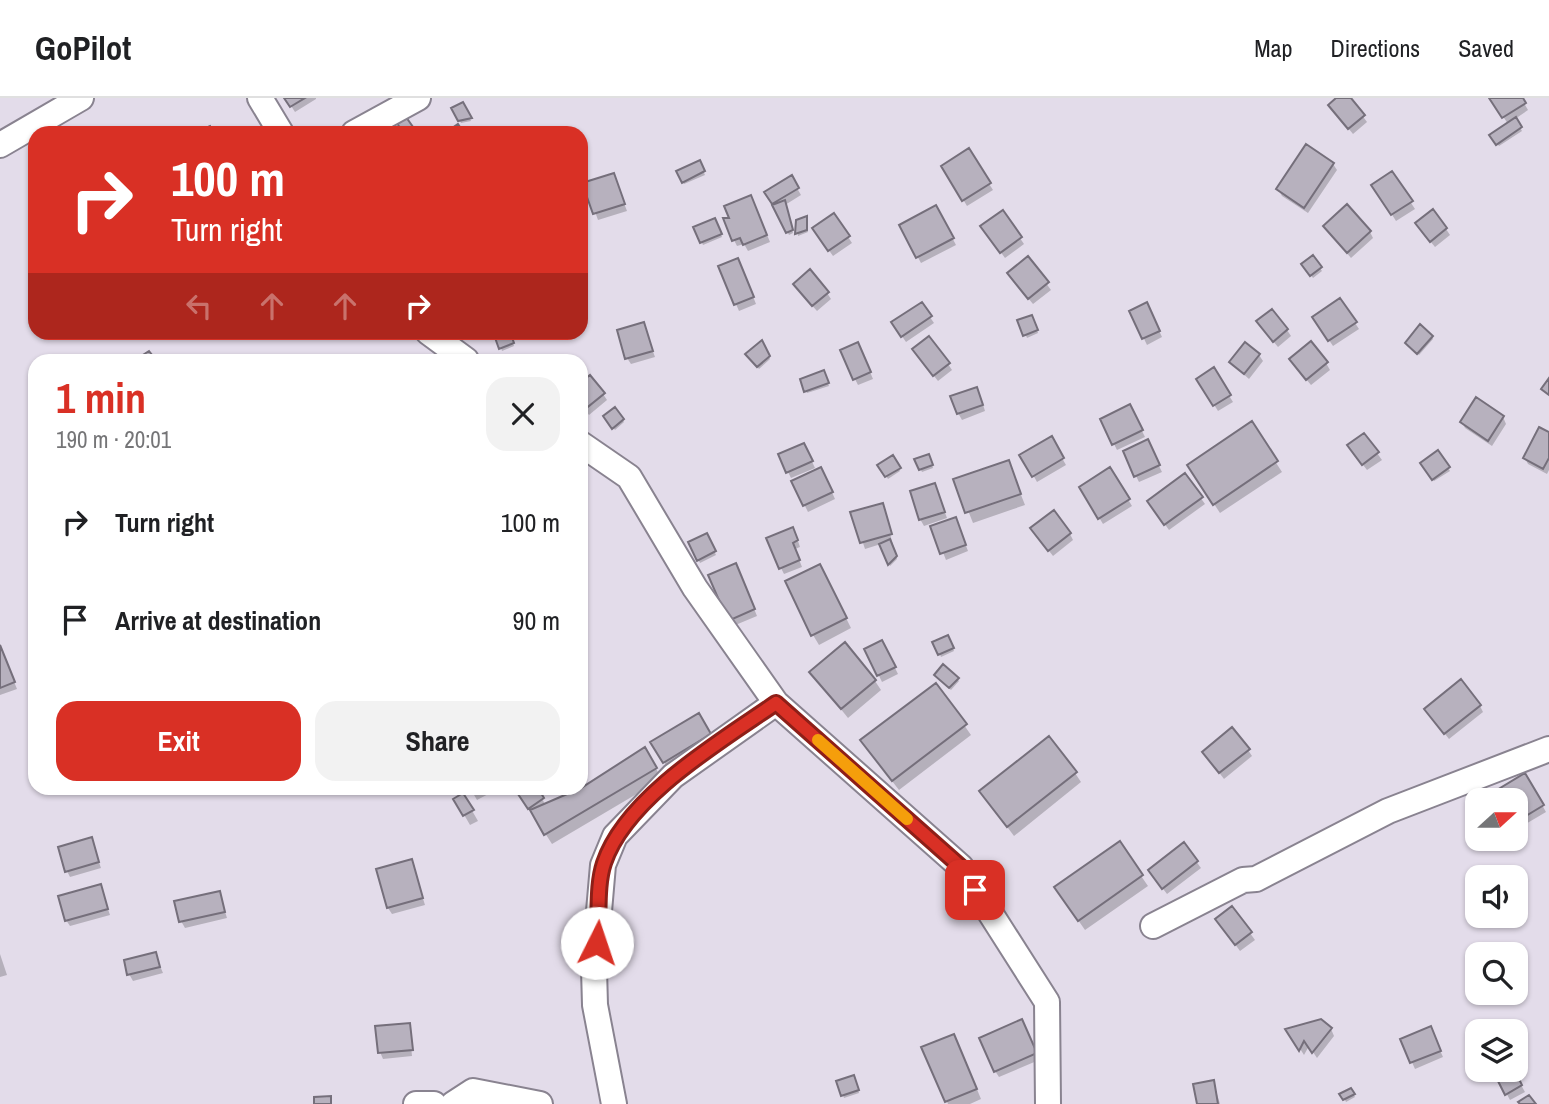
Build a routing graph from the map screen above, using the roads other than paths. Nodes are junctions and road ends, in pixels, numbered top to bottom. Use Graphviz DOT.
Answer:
graph roads {
  1 [pos="81,98"];
  2 [pos="260,98"];
  3 [pos="418,98"];
  4 [pos="33,126"];
  5 [pos="277,126"];
  6 [pos="367,126"];
  7 [pos="28,129"];
  8 [pos="0,145"];
  9 [pos="439,340"];
  10 [pos="458,354"];
  11 [pos="588,449"];
  12 [pos="776,703"];
  13 [pos="1549,749"];
  14 [pos="1153,926"];
  15 [pos="416,1104"];
  16 [pos="434,1104"];
  17 [pos="453,1104"];
  18 [pos="540,1104"];
  19 [pos="614,1104"];
  20 [pos="1048,1104"];
  1 -- 4 [label="street"];
  2 -- 5 [label="street"];
  3 -- 6 [label="street"];
  7 -- 8 [label="street"];
  9 -- 10 [label="street"];
  11 -- 12 [label="street"];
  12 -- 19 [label="street"];
  12 -- 20 [label="street"];
  13 -- 14 [label="street"];
  15 -- 16 [label="street"];
  17 -- 18 [label="street"];
}
